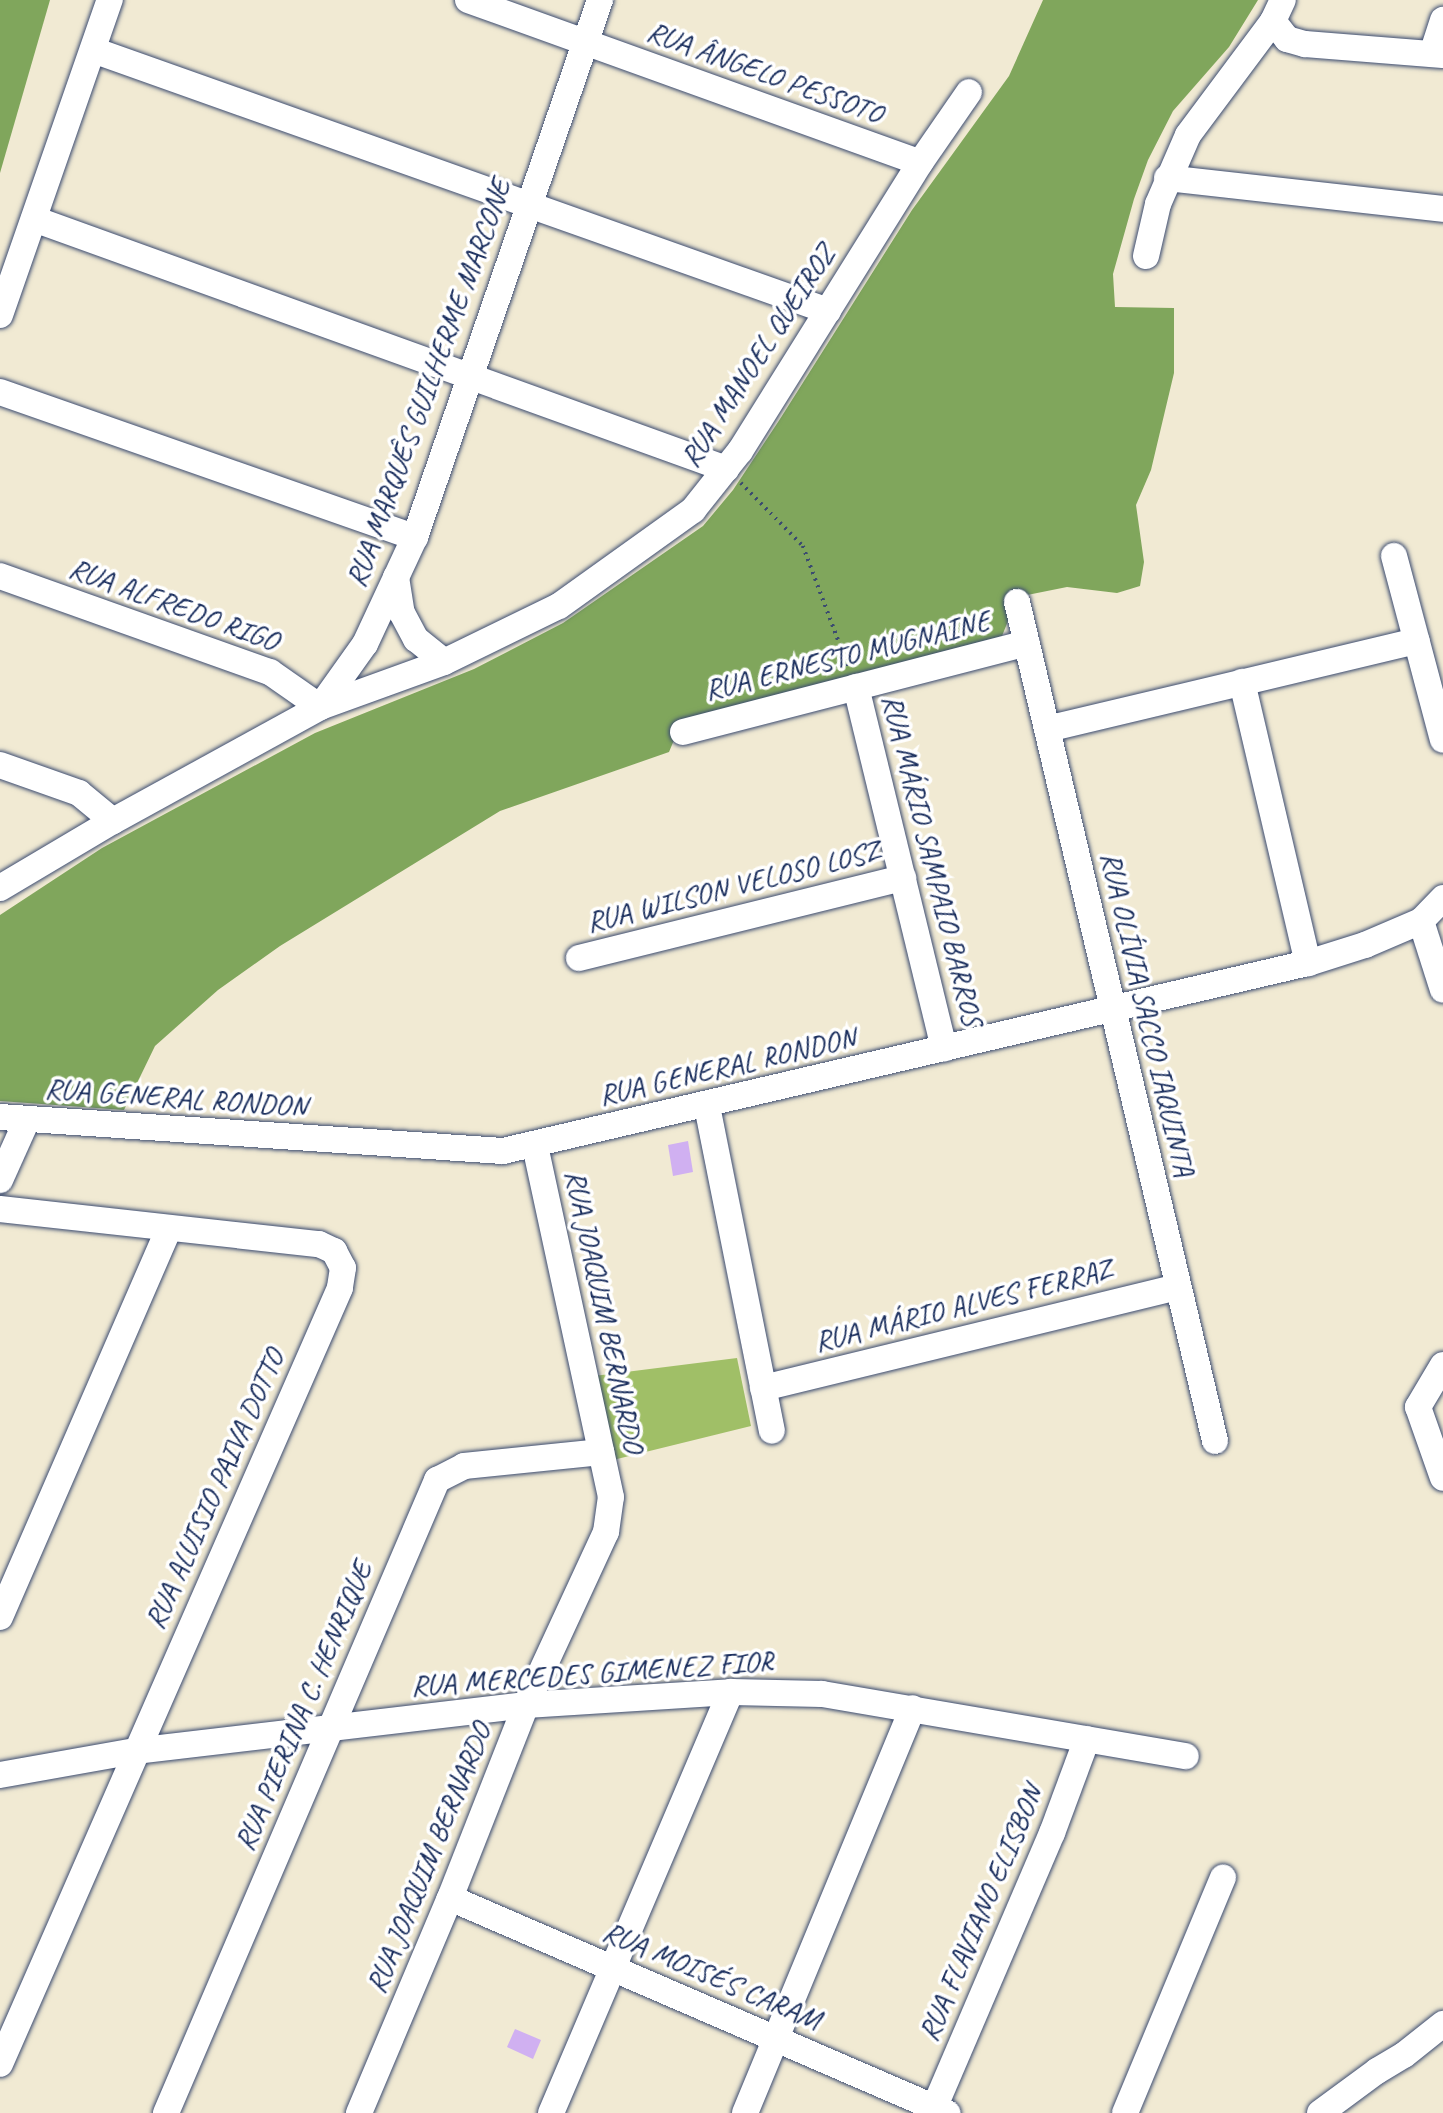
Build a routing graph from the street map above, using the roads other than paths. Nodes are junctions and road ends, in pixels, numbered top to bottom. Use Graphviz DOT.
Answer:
graph roads {
  1 [pos="110,0"];
  2 [pos="468,0"];
  3 [pos="600,0"];
  4 [pos="1278,10"];
  5 [pos="1443,20"];
  6 [pos="585,42"];
  7 [pos="93,50"];
  8 [pos="1437,55"];
  9 [pos="969,93"];
  10 [pos="920,163"];
  11 [pos="1167,178"];
  12 [pos="529,205"];
  13 [pos="1443,209"];
  14 [pos="34,219"];
  15 [pos="1146,256"];
  16 [pos="828,311"];
  17 [pos="0,315"];
  18 [pos="470,376"];
  19 [pos="0,392"];
  20 [pos="726,469"];
  21 [pos="415,537"];
  22 [pos="1394,556"];
  23 [pos="0,576"];
  24 [pos="396,577"];
  25 [pos="1017,601"];
  26 [pos="1417,641"];
  27 [pos="1027,643"];
  28 [pos="444,662"];
  29 [pos="1242,682"];
  30 [pos="856,687"];
  31 [pos="320,707"];
  32 [pos="1047,729"];
  33 [pos="683,732"];
  34 [pos="1443,740"];
  35 [pos="0,765"];
  36 [pos="113,821"];
  37 [pos="903,878"];
  38 [pos="0,888"];
  39 [pos="1443,898"];
  40 [pos="1421,921"];
  41 [pos="579,958"];
  42 [pos="1308,963"];
  43 [pos="1443,990"];
  44 [pos="1113,1009"];
  45 [pos="944,1048"];
  46 [pos="707,1106"];
  47 [pos="0,1117"];
  48 [pos="27,1120"];
  49 [pos="535,1144"];
  50 [pos="0,1180"];
  51 [pos="0,1209"];
  52 [pos="169,1227"];
  53 [pos="1178,1287"];
  54 [pos="1443,1365"];
  55 [pos="763,1388"];
  56 [pos="772,1431"];
  57 [pos="1215,1441"];
  58 [pos="601,1452"];
  59 [pos="1443,1478"];
  60 [pos="0,1617"];
  61 [pos="731,1692"];
  62 [pos="526,1705"];
  63 [pos="913,1708"];
  64 [pos="329,1728"];
  65 [pos="1087,1739"];
  66 [pos="135,1751"];
  67 [pos="1186,1756"];
  68 [pos="0,1775"];
  69 [pos="1223,1878"];
  70 [pos="450,1898"];
  71 [pos="613,1968"];
  72 [pos="1443,2024"];
  73 [pos="778,2040"];
  74 [pos="0,2064"];
  75 [pos="938,2111"];
  76 [pos="166,2113"];
  77 [pos="359,2113"];
  78 [pos="551,2113"];
  79 [pos="745,2113"];
  80 [pos="1125,2113"];
  81 [pos="1320,2113"];
  1 -- 7 [label="street"];
  2 -- 6 [label="street, RUA ÂNGELO PESSOTO"];
  3 -- 6 [label="street, RUA MARQUÊS GUILHERME MARCONE"];
  4 -- 8 [label="street"];
  4 -- 11 [label="street"];
  5 -- 8 [label="street"];
  6 -- 10 [label="street, RUA ÂNGELO PESSOTO"];
  6 -- 12 [label="street, RUA MARQUÊS GUILHERME MARCONE"];
  7 -- 12 [label="street"];
  7 -- 14 [label="street"];
  9 -- 10 [label="street, RUA MANOEL QUEIROZ"];
  10 -- 16 [label="street, RUA MANOEL QUEIROZ"];
  11 -- 13 [label="street"];
  11 -- 15 [label="street"];
  12 -- 16 [label="street"];
  12 -- 18 [label="street, RUA MARQUÊS GUILHERME MARCONE"];
  14 -- 17 [label="street"];
  14 -- 18 [label="street"];
  16 -- 20 [label="street, RUA MANOEL QUEIROZ"];
  18 -- 20 [label="street"];
  18 -- 21 [label="street, RUA MARQUÊS GUILHERME MARCONE"];
  19 -- 21 [label="street"];
  20 -- 28 [label="street, RUA MANOEL QUEIROZ"];
  21 -- 24 [label="street, RUA MARQUÊS GUILHERME MARCONE"];
  22 -- 26 [label="street"];
  23 -- 31 [label="street, RUA ALFREDO RIGO"];
  24 -- 28 [label="street"];
  24 -- 31 [label="street, RUA MARQUÊS GUILHERME MARCONE"];
  25 -- 27 [label="street, RUA OLÍVIA SACCO IAQUINTA"];
  26 -- 29 [label="street"];
  26 -- 34 [label="street"];
  27 -- 30 [label="street, RUA ERNESTO MUGNAINE"];
  27 -- 32 [label="street, RUA OLÍVIA SACCO IAQUINTA"];
  28 -- 31 [label="street, RUA MANOEL QUEIROZ"];
  29 -- 32 [label="street"];
  29 -- 42 [label="street"];
  30 -- 33 [label="street, RUA ERNESTO MUGNAINE"];
  30 -- 37 [label="street, RUA MÁRIO SAMPAIO BARROS"];
  31 -- 36 [label="street, RUA MARQUÊS GUILHERME MARCONE"];
  32 -- 44 [label="street, RUA OLÍVIA SACCO IAQUINTA"];
  35 -- 36 [label="street"];
  36 -- 38 [label="street, RUA MARQUÊS GUILHERME MARCONE"];
  37 -- 41 [label="street, RUA WILSON VELOSO LOSZ"];
  37 -- 45 [label="street, RUA MÁRIO SAMPAIO BARROS"];
  39 -- 40 [label="street, RUA GENERAL RONDON"];
  40 -- 42 [label="street, RUA GENERAL RONDON"];
  40 -- 43 [label="street"];
  42 -- 44 [label="street, RUA GENERAL RONDON"];
  44 -- 45 [label="street, RUA GENERAL RONDON"];
  44 -- 53 [label="street, RUA OLÍVIA SACCO IAQUINTA"];
  45 -- 46 [label="street, RUA GENERAL RONDON"];
  46 -- 49 [label="street, RUA GENERAL RONDON"];
  46 -- 55 [label="street"];
  47 -- 48 [label="street, RUA GENERAL RONDON"];
  48 -- 49 [label="street, RUA GENERAL RONDON"];
  48 -- 50 [label="street"];
  49 -- 58 [label="street, RUA JOAQUIM BERNARDO"];
  51 -- 52 [label="street, RUA ALUISIO PAIVA DOTTO"];
  52 -- 60 [label="street"];
  52 -- 66 [label="street, RUA ALUISIO PAIVA DOTTO"];
  53 -- 55 [label="street, RUA MÁRIO ALVES FERRAZ"];
  53 -- 57 [label="street, RUA OLÍVIA SACCO IAQUINTA"];
  54 -- 59 [label="street"];
  55 -- 56 [label="street"];
  58 -- 62 [label="street, RUA JOAQUIM BERNARDO"];
  58 -- 64 [label="street, RUA PIERINA C. HENRIQUE"];
  61 -- 62 [label="street, RUA MERCEDES GIMENEZ FIOR"];
  61 -- 63 [label="street, RUA MERCEDES GIMENEZ FIOR"];
  61 -- 71 [label="street"];
  62 -- 64 [label="street, RUA MERCEDES GIMENEZ FIOR"];
  62 -- 70 [label="street, RUA JOAQUIM BERNARDO"];
  63 -- 65 [label="street, RUA MERCEDES GIMENEZ FIOR"];
  63 -- 73 [label="street"];
  64 -- 66 [label="street, RUA MERCEDES GIMENEZ FIOR"];
  64 -- 76 [label="street, RUA PIERINA C. HENRIQUE"];
  65 -- 67 [label="street, RUA MERCEDES GIMENEZ FIOR"];
  65 -- 75 [label="street, RUA FLAVIANO ELISBON"];
  66 -- 68 [label="street, RUA MERCEDES GIMENEZ FIOR"];
  66 -- 74 [label="street, RUA ALUISIO PAIVA DOTTO"];
  69 -- 80 [label="street"];
  70 -- 71 [label="street, RUA MOISÉS CARAM"];
  70 -- 77 [label="street, RUA JOAQUIM BERNARDO"];
  71 -- 73 [label="street, RUA MOISÉS CARAM"];
  71 -- 78 [label="street"];
  72 -- 81 [label="street"];
  73 -- 75 [label="street, RUA MOISÉS CARAM"];
  73 -- 79 [label="street"];
}
